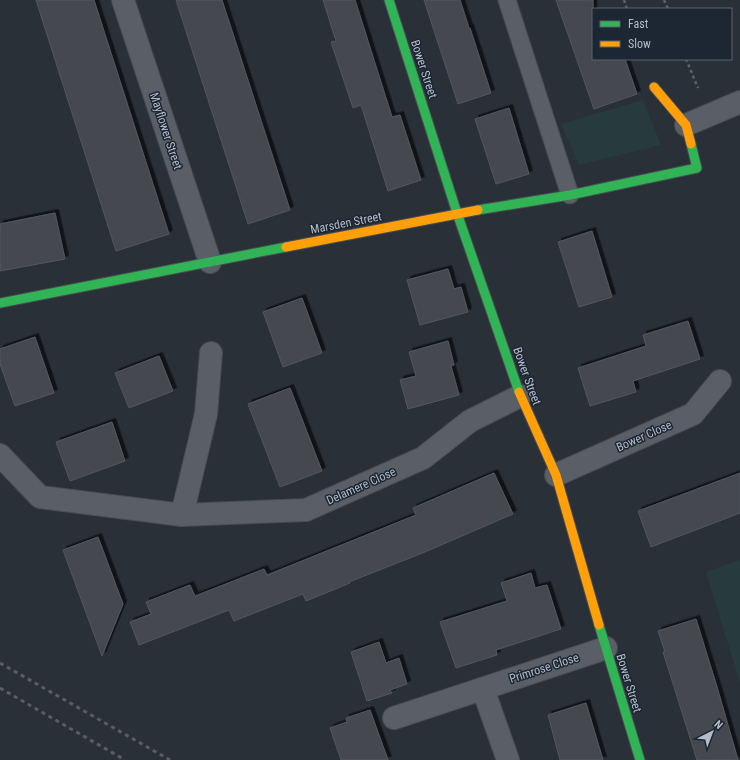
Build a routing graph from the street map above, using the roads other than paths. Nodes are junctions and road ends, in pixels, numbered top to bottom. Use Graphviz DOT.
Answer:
graph roads {
  1 [pos="123,0"];
  2 [pos="389,0"];
  3 [pos="507,0"];
  4 [pos="654,87"];
  5 [pos="740,102"];
  6 [pos="686,126"];
  7 [pos="570,195"];
  8 [pos="457,213"];
  9 [pos="210,262"];
  10 [pos="0,302"];
  11 [pos="211,353"];
  12 [pos="720,381"];
  13 [pos="520,396"];
  14 [pos="0,456"];
  15 [pos="556,475"];
  16 [pos="182,515"];
  17 [pos="606,648"];
  18 [pos="483,688"];
  19 [pos="394,718"];
  20 [pos="508,760"];
  21 [pos="640,760"];
  1 -- 9 [label="street, Mayflower Street"];
  2 -- 8 [label="street, Bower Street"];
  3 -- 7 [label="lane"];
  4 -- 6 [label="street"];
  5 -- 6 [label="street"];
  6 -- 7 [label="street, Marsden Street"];
  7 -- 8 [label="street, Marsden Street"];
  8 -- 9 [label="street, Marsden Street"];
  8 -- 13 [label="street, Bower Street"];
  9 -- 10 [label="street, Marsden Street"];
  11 -- 16 [label="street"];
  12 -- 15 [label="street, Bower Close"];
  13 -- 15 [label="street, Bower Street"];
  13 -- 16 [label="street, Delamere Close"];
  14 -- 16 [label="street, Delamere Close"];
  15 -- 17 [label="street, Bower Street"];
  17 -- 18 [label="street, Primrose Close"];
  17 -- 21 [label="street, Bower Street"];
  18 -- 19 [label="street, Primrose Close"];
  18 -- 20 [label="street"];
}
